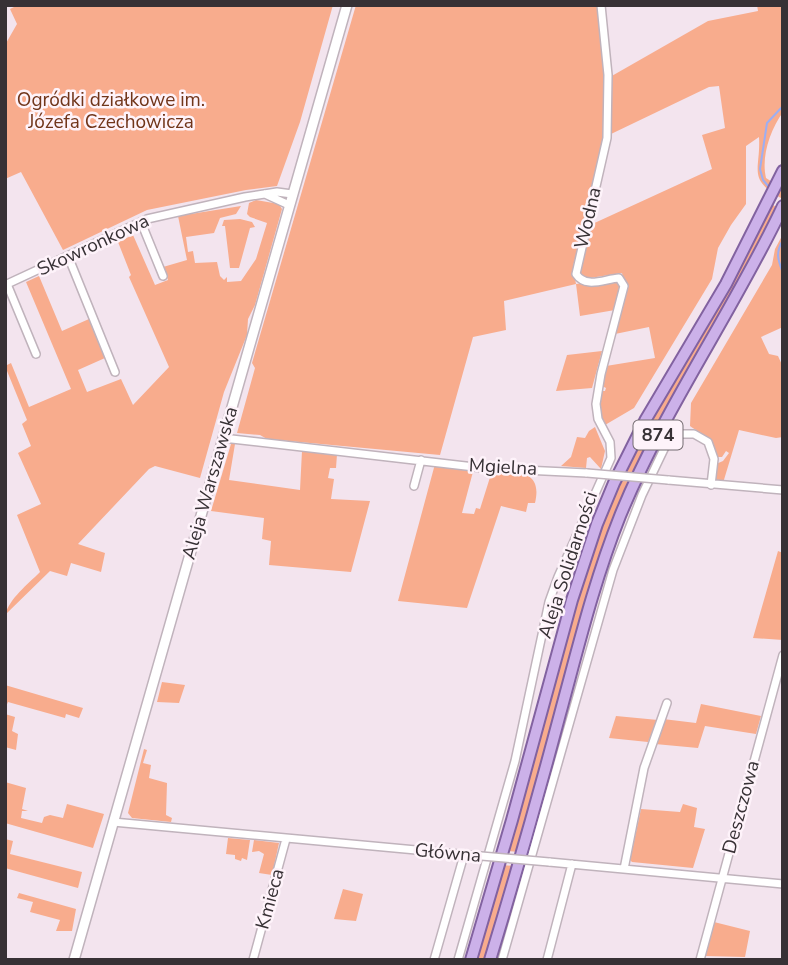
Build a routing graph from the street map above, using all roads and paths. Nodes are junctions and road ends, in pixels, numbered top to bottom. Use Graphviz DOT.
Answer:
graph roads {
  1 [pos="347,5"];
  2 [pos="601,5"];
  3 [pos="783,171"];
  4 [pos="264,194"];
  5 [pos="292,194"];
  6 [pos="289,205"];
  7 [pos="783,206"];
  8 [pos="141,222"];
  9 [pos="68,256"];
  10 [pos="163,276"];
  11 [pos="6,285"];
  12 [pos="36,354"];
  13 [pos="115,372"];
  14 [pos="223,438"];
  15 [pos="421,460"];
  16 [pos="711,485"];
  17 [pos="414,486"];
  18 [pos="783,490"];
  19 [pos="783,655"];
  20 [pos="667,703"];
  21 [pos="113,822"];
  22 [pos="286,839"];
  23 [pos="467,855"];
  24 [pos="572,864"];
  25 [pos="625,869"];
  26 [pos="723,878"];
  27 [pos="783,884"];
  28 [pos="74,960"];
  29 [pos="253,960"];
  30 [pos="434,960"];
  31 [pos="458,960"];
  32 [pos="471,960"];
  33 [pos="490,960"];
  34 [pos="502,960"];
  35 [pos="547,960"];
  36 [pos="700,960"];
  1 -- 5 [label="street, Aleja Warszawska"];
  2 -- 31 [label="street, Wodna"];
  3 -- 32 [label="main road, Aleja Solidarności / 874"];
  4 -- 5 [label="street, Skowronkowa"];
  4 -- 6 [label="street"];
  4 -- 8 [label="street, Skowronkowa"];
  5 -- 6 [label="street, Aleja Warszawska"];
  6 -- 14 [label="street, Aleja Warszawska"];
  7 -- 33 [label="main road, Aleja Solidarności / 874"];
  8 -- 9 [label="street, Skowronkowa"];
  8 -- 10 [label="street"];
  9 -- 11 [label="street, Skowronkowa"];
  9 -- 13 [label="street"];
  11 -- 12 [label="street"];
  14 -- 15 [label="street, Mgielna"];
  14 -- 21 [label="street, Aleja Warszawska"];
  15 -- 16 [label="street, Mgielna, bridge"];
  15 -- 17 [label="street"];
  16 -- 18 [label="street, Mgielna"];
  16 -- 34 [label="street"];
  19 -- 26 [label="street, Deszczowa"];
  20 -- 25 [label="street"];
  21 -- 22 [label="street, Główna"];
  21 -- 28 [label="street, Aleja Warszawska"];
  22 -- 23 [label="street, Główna"];
  22 -- 29 [label="street, Kmieca"];
  23 -- 24 [label="street, Główna, bridge"];
  23 -- 30 [label="street"];
  24 -- 25 [label="street, Główna"];
  24 -- 35 [label="street"];
  25 -- 26 [label="street, Główna"];
  26 -- 27 [label="street, Główna"];
  26 -- 36 [label="street, Deszczowa"];
}
